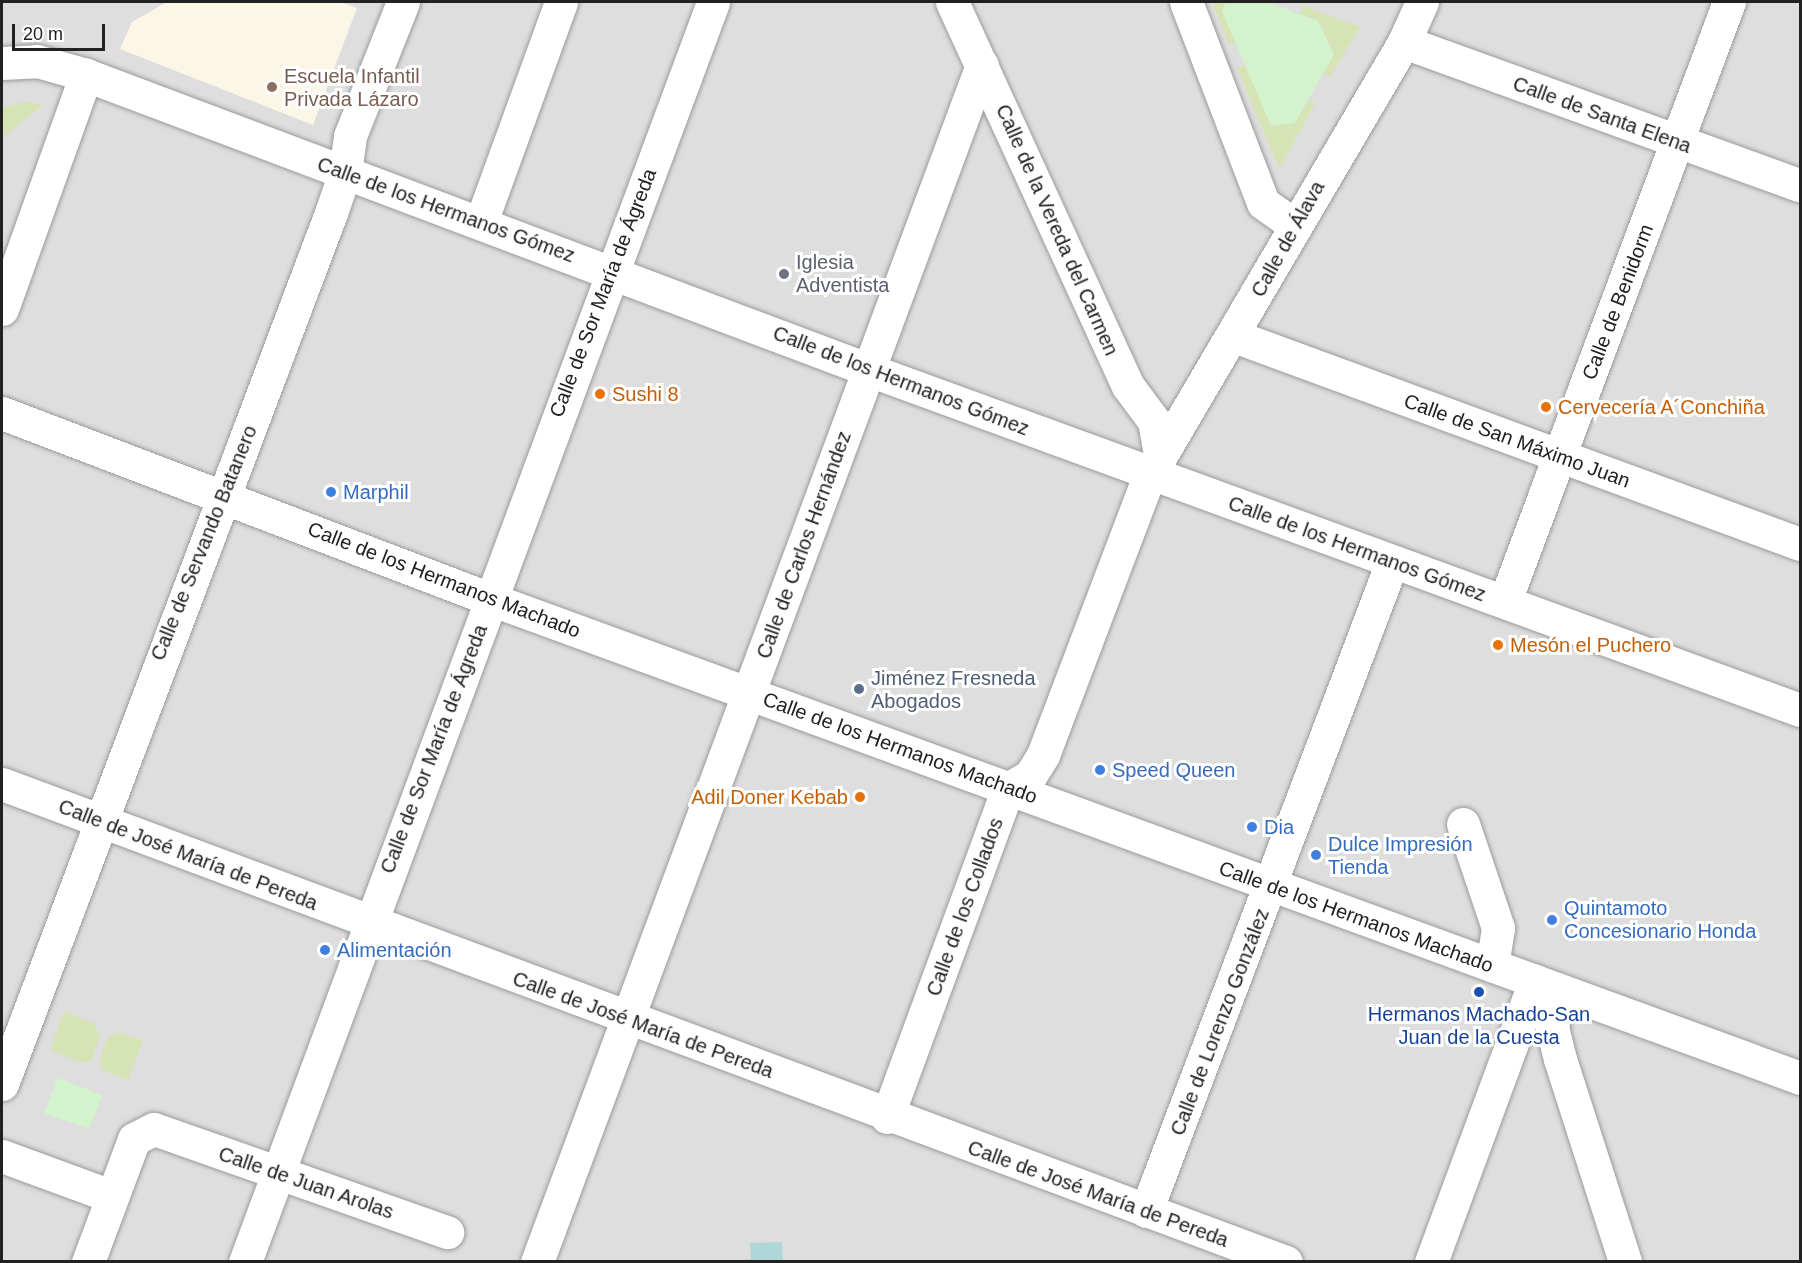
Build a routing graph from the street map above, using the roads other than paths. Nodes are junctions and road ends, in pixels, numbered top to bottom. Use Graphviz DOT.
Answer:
graph roads {
  1 [pos="403,2"];
  2 [pos="561,2"];
  3 [pos="713,2"];
  4 [pos="952,2"];
  5 [pos="1186,2"];
  6 [pos="1422,2"];
  7 [pos="1729,2"];
  8 [pos="1404,42"];
  9 [pos="2,63"];
  10 [pos="982,65"];
  11 [pos="86,75"];
  12 [pos="1679,143"];
  13 [pos="345,172"];
  14 [pos="1800,185"];
  15 [pos="481,222"];
  16 [pos="1295,225"];
  17 [pos="611,271"];
  18 [pos="2,309"];
  19 [pos="1234,336"];
  20 [pos="869,370"];
  21 [pos="2,413"];
  22 [pos="1559,457"];
  23 [pos="1155,465"];
  24 [pos="224,497"];
  25 [pos="1800,544"];
  26 [pos="1392,562"];
  27 [pos="490,599"];
  28 [pos="1505,601"];
  29 [pos="749,692"];
  30 [pos="1800,711"];
  31 [pos="2,784"];
  32 [pos="1008,789"];
  33 [pos="97,820"];
  34 [pos="1463,824"];
  35 [pos="1271,886"];
  36 [pos="369,924"];
  37 [pos="1492,966"];
  38 [pos="1546,985"];
  39 [pos="629,1020"];
  40 [pos="1800,1078"];
  41 [pos="2,1084"];
  42 [pos="887,1117"];
  43 [pos="2,1156"];
  44 [pos="279,1171"];
  45 [pos="111,1196"];
  46 [pos="1146,1211"];
  47 [pos="447,1232"];
  48 [pos="88,1262"];
  49 [pos="245,1262"];
  50 [pos="537,1262"];
  51 [pos="1286,1262"];
  52 [pos="1431,1262"];
  53 [pos="1626,1262"];
  1 -- 13 [label="street, Calle de Servando Batanero"];
  2 -- 15 [label="street"];
  3 -- 17 [label="street, Calle de Sor María de Ágreda"];
  4 -- 10 [label="street, Calle de la Vereda del Carmen"];
  5 -- 16 [label="street"];
  6 -- 8 [label="street, Calle de Álava"];
  7 -- 12 [label="street, Calle de Benidorm"];
  8 -- 12 [label="street, Calle de Santa Elena"];
  8 -- 16 [label="street, Calle de Álava"];
  9 -- 11 [label="street, Calle de los Hermanos Gómez"];
  10 -- 20 [label="street, Calle de Carlos Hernández"];
  10 -- 23 [label="street, Calle de la Vereda del Carmen"];
  11 -- 13 [label="street, Calle de los Hermanos Gómez"];
  11 -- 18 [label="street"];
  12 -- 14 [label="street, Calle de Santa Elena"];
  12 -- 22 [label="street, Calle de Benidorm"];
  13 -- 15 [label="street, Calle de los Hermanos Gómez"];
  13 -- 24 [label="street, Calle de Servando Batanero"];
  15 -- 17 [label="street, Calle de los Hermanos Gómez"];
  16 -- 19 [label="street, Calle de Álava"];
  17 -- 20 [label="street, Calle de los Hermanos Gómez"];
  17 -- 27 [label="street, Calle de Sor María de Ágreda"];
  19 -- 22 [label="street, Calle de San Máximo Juan"];
  19 -- 23 [label="street, Calle de Álava"];
  20 -- 23 [label="street, Calle de los Hermanos Gómez"];
  20 -- 29 [label="street, Calle de Carlos Hernández"];
  21 -- 24 [label="street, Calle de los Hermanos Machado"];
  22 -- 25 [label="street, Calle de San Máximo Juan"];
  22 -- 28 [label="street, Calle de Benidorm"];
  23 -- 26 [label="street, Calle de los Hermanos Gómez"];
  23 -- 32 [label="street"];
  24 -- 27 [label="street, Calle de los Hermanos Machado"];
  24 -- 33 [label="street, Calle de Servando Batanero"];
  26 -- 28 [label="street, Calle de los Hermanos Gómez"];
  26 -- 35 [label="street, Calle de Lorenzo González"];
  27 -- 29 [label="street, Calle de los Hermanos Machado"];
  27 -- 36 [label="street, Calle de Sor María de Ágreda"];
  28 -- 30 [label="street, Calle de los Hermanos Gómez"];
  29 -- 32 [label="street, Calle de los Hermanos Machado"];
  29 -- 39 [label="street, Calle de Carlos Hernández"];
  31 -- 33 [label="street, Calle de José María de Pereda"];
  32 -- 35 [label="street, Calle de los Hermanos Machado"];
  32 -- 42 [label="street, Calle de los Collados"];
  33 -- 36 [label="street, Calle de José María de Pereda"];
  33 -- 41 [label="street, Calle de Servando Batanero"];
  34 -- 37 [label="street"];
  35 -- 37 [label="street, Calle de los Hermanos Machado"];
  35 -- 46 [label="street, Calle de Lorenzo González"];
  36 -- 39 [label="street, Calle de José María de Pereda"];
  36 -- 44 [label="street, Calle de Sor María de Ágreda"];
  37 -- 38 [label="street, Calle de los Hermanos Machado"];
  38 -- 40 [label="street, Calle de los Hermanos Machado"];
  38 -- 52 [label="street"];
  38 -- 53 [label="street"];
  39 -- 42 [label="street, Calle de José María de Pereda"];
  39 -- 50 [label="street, Calle de Carlos Hernández"];
  42 -- 46 [label="street, Calle de José María de Pereda"];
  43 -- 45 [label="street"];
  44 -- 45 [label="street, Calle de Juan Arolas"];
  44 -- 47 [label="street, Calle de Juan Arolas"];
  44 -- 49 [label="street, Calle de Sor María de Ágreda"];
  45 -- 48 [label="street"];
  46 -- 51 [label="street, Calle de José María de Pereda"];
}
